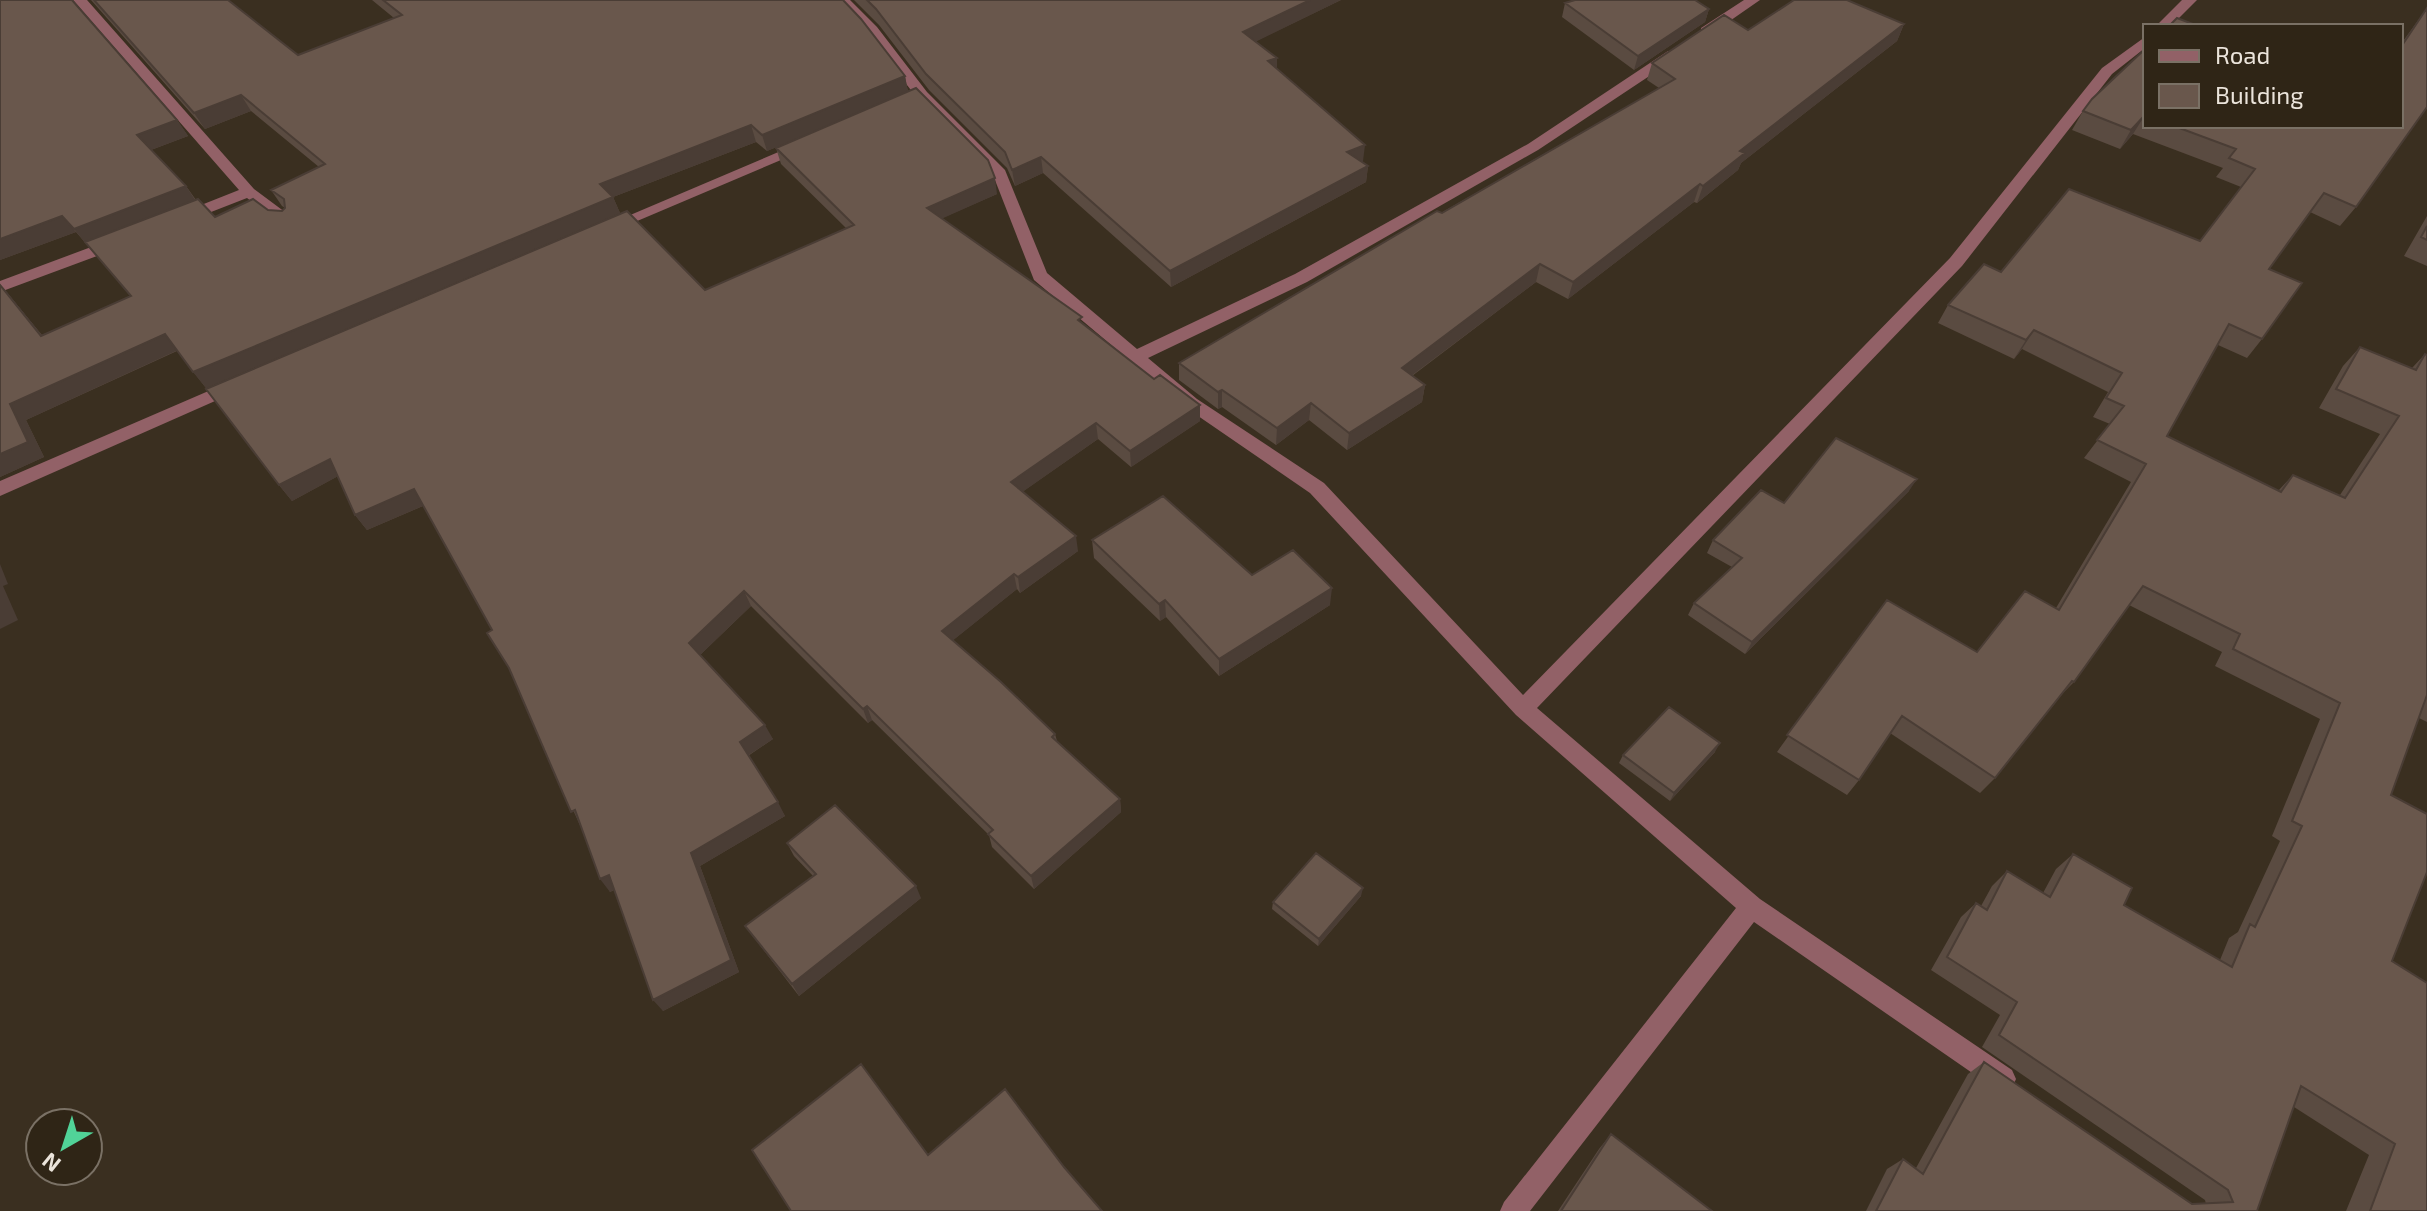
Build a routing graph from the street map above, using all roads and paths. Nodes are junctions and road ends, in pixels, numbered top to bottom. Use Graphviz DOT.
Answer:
graph roads {
  1 [pos="80,0"];
  2 [pos="843,0"];
  3 [pos="1753,0"];
  4 [pos="2190,0"];
  5 [pos="2165,24"];
  6 [pos="2143,43"];
  7 [pos="820,138"];
  8 [pos="249,192"];
  9 [pos="287,221"];
  10 [pos="161,226"];
  11 [pos="588,236"];
  12 [pos="132,237"];
  13 [pos="0,287"];
  14 [pos="1137,356"];
  15 [pos="253,378"];
  16 [pos="0,489"];
  17 [pos="1523,709"];
  18 [pos="1752,907"];
  19 [pos="2025,1095"];
  20 [pos="1513,1211"];
  1 -- 8 [label="street"];
  2 -- 14 [label="street"];
  3 -- 14 [label="street"];
  4 -- 5 [label="street"];
  6 -- 17 [label="street"];
  7 -- 11 [label="street"];
  8 -- 9 [label="street"];
  8 -- 10 [label="street"];
  12 -- 13 [label="street"];
  14 -- 17 [label="street"];
  15 -- 16 [label="street"];
  17 -- 18 [label="street"];
  18 -- 19 [label="street"];
  18 -- 20 [label="street"];
}
